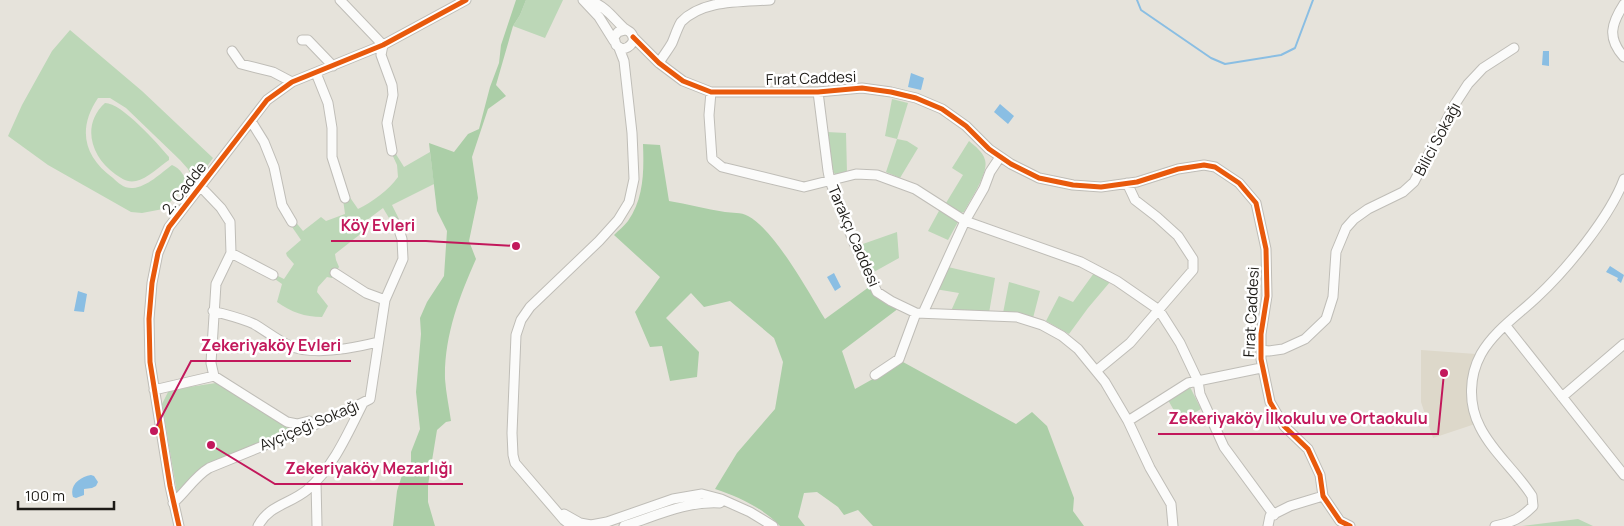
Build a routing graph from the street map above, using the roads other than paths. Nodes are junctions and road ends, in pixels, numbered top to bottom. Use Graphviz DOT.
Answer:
graph roads {
  1 [pos="340,0"];
  2 [pos="466,0"];
  3 [pos="584,0"];
  4 [pos="708,0"];
  5 [pos="770,0"];
  6 [pos="1624,4"];
  7 [pos="625,30"];
  8 [pos="302,40"];
  9 [pos="631,44"];
  10 [pos="383,45"];
  11 [pos="616,45"];
  12 [pos="1514,48"];
  13 [pos="232,51"];
  14 [pos="1624,57"];
  15 [pos="624,61"];
  16 [pos="659,63"];
  17 [pos="333,66"];
  18 [pos="316,73"];
  19 [pos="292,82"];
  20 [pos="711,92"];
  21 [pos="818,92"];
  22 [pos="251,121"];
  23 [pos="392,152"];
  24 [pos="1000,157"];
  25 [pos="1624,179"];
  26 [pos="830,181"];
  27 [pos="1127,183"];
  28 [pos="200,186"];
  29 [pos="345,198"];
  30 [pos="965,221"];
  31 [pos="292,222"];
  32 [pos="394,222"];
  33 [pos="231,253"];
  34 [pos="335,273"];
  35 [pos="273,276"];
  36 [pos="384,300"];
  37 [pos="1159,310"];
  38 [pos="213,311"];
  39 [pos="920,313"];
  40 [pos="1506,326"];
  41 [pos="378,342"];
  42 [pos="1624,344"];
  43 [pos="1261,350"];
  44 [pos="1262,368"];
  45 [pos="1096,371"];
  46 [pos="875,375"];
  47 [pos="214,376"];
  48 [pos="1198,381"];
  49 [pos="154,390"];
  50 [pos="1562,397"];
  51 [pos="364,403"];
  52 [pos="1128,421"];
  53 [pos="1624,475"];
  54 [pos="316,482"];
  55 [pos="1323,496"];
  56 [pos="173,503"];
  57 [pos="731,504"];
  58 [pos="557,510"];
  59 [pos="1274,515"];
  60 [pos="179,526"];
  61 [pos="258,526"];
  62 [pos="317,526"];
  63 [pos="572,526"];
  64 [pos="624,526"];
  65 [pos="773,526"];
  66 [pos="1173,526"];
  67 [pos="1268,526"];
  68 [pos="1350,526"];
  69 [pos="1495,526"];
  1 -- 10 [label="street"];
  2 -- 10 [label="street, 2. Cadde"];
  3 -- 7 [label="street"];
  3 -- 11 [label="street"];
  4 -- 5 [label="street"];
  4 -- 16 [label="street"];
  6 -- 14 [label="street"];
  7 -- 9 [label="street"];
  7 -- 11 [label="street"];
  8 -- 17 [label="street"];
  9 -- 11 [label="street"];
  9 -- 15 [label="street"];
  9 -- 16 [label="street, Fırat Caddesi"];
  10 -- 17 [label="street, 2. Cadde"];
  10 -- 23 [label="street"];
  11 -- 15 [label="street"];
  12 -- 43 [label="street, Bilici Sokağı"];
  13 -- 19 [label="street"];
  15 -- 58 [label="street"];
  16 -- 20 [label="street, Fırat Caddesi"];
  17 -- 18 [label="street, 2. Cadde"];
  18 -- 19 [label="street, 2. Cadde"];
  18 -- 29 [label="street"];
  19 -- 22 [label="street, 2. Cadde"];
  20 -- 21 [label="street, Fırat Caddesi"];
  20 -- 26 [label="street"];
  21 -- 24 [label="street, Fırat Caddesi"];
  21 -- 26 [label="street, Tarakçı Caddesi"];
  22 -- 28 [label="street, 2. Cadde"];
  22 -- 31 [label="street"];
  24 -- 27 [label="street, Fırat Caddesi"];
  24 -- 30 [label="street"];
  25 -- 40 [label="street"];
  26 -- 30 [label="street"];
  26 -- 39 [label="street, Tarakçı Caddesi"];
  27 -- 37 [label="street"];
  27 -- 43 [label="street, Fırat Caddesi"];
  28 -- 33 [label="street"];
  28 -- 49 [label="street, 2. Cadde"];
  30 -- 37 [label="street"];
  30 -- 39 [label="street"];
  32 -- 36 [label="street, Ayçiçeği Sokağı"];
  33 -- 35 [label="street"];
  33 -- 38 [label="street"];
  34 -- 36 [label="street"];
  36 -- 41 [label="street, Ayçiçeği Sokağı"];
  37 -- 45 [label="street"];
  37 -- 48 [label="street"];
  38 -- 41 [label="street"];
  38 -- 47 [label="street"];
  39 -- 45 [label="street, Tarakçı Caddesi"];
  39 -- 46 [label="street"];
  40 -- 50 [label="street"];
  40 -- 69 [label="street"];
  41 -- 51 [label="street, Ayçiçeği Sokağı"];
  42 -- 50 [label="street"];
  43 -- 44 [label="street, Fırat Caddesi"];
  44 -- 48 [label="street"];
  44 -- 55 [label="street, Fırat Caddesi"];
  45 -- 52 [label="street, Tarakçı Caddesi"];
  47 -- 49 [label="street"];
  47 -- 51 [label="street"];
  48 -- 52 [label="street"];
  48 -- 59 [label="street"];
  49 -- 56 [label="street, 2. Cadde"];
  50 -- 53 [label="street"];
  51 -- 54 [label="street"];
  51 -- 56 [label="street, Ayçiçeği Sokağı"];
  52 -- 66 [label="street, Tarakçı Caddesi"];
  54 -- 61 [label="street"];
  54 -- 62 [label="street"];
  55 -- 59 [label="street"];
  55 -- 68 [label="street, Fırat Caddesi"];
  56 -- 60 [label="street, 2. Cadde"];
  57 -- 58 [label="street"];
  57 -- 64 [label="street"];
  57 -- 65 [label="street"];
  58 -- 63 [label="street"];
  59 -- 67 [label="street"];
}
